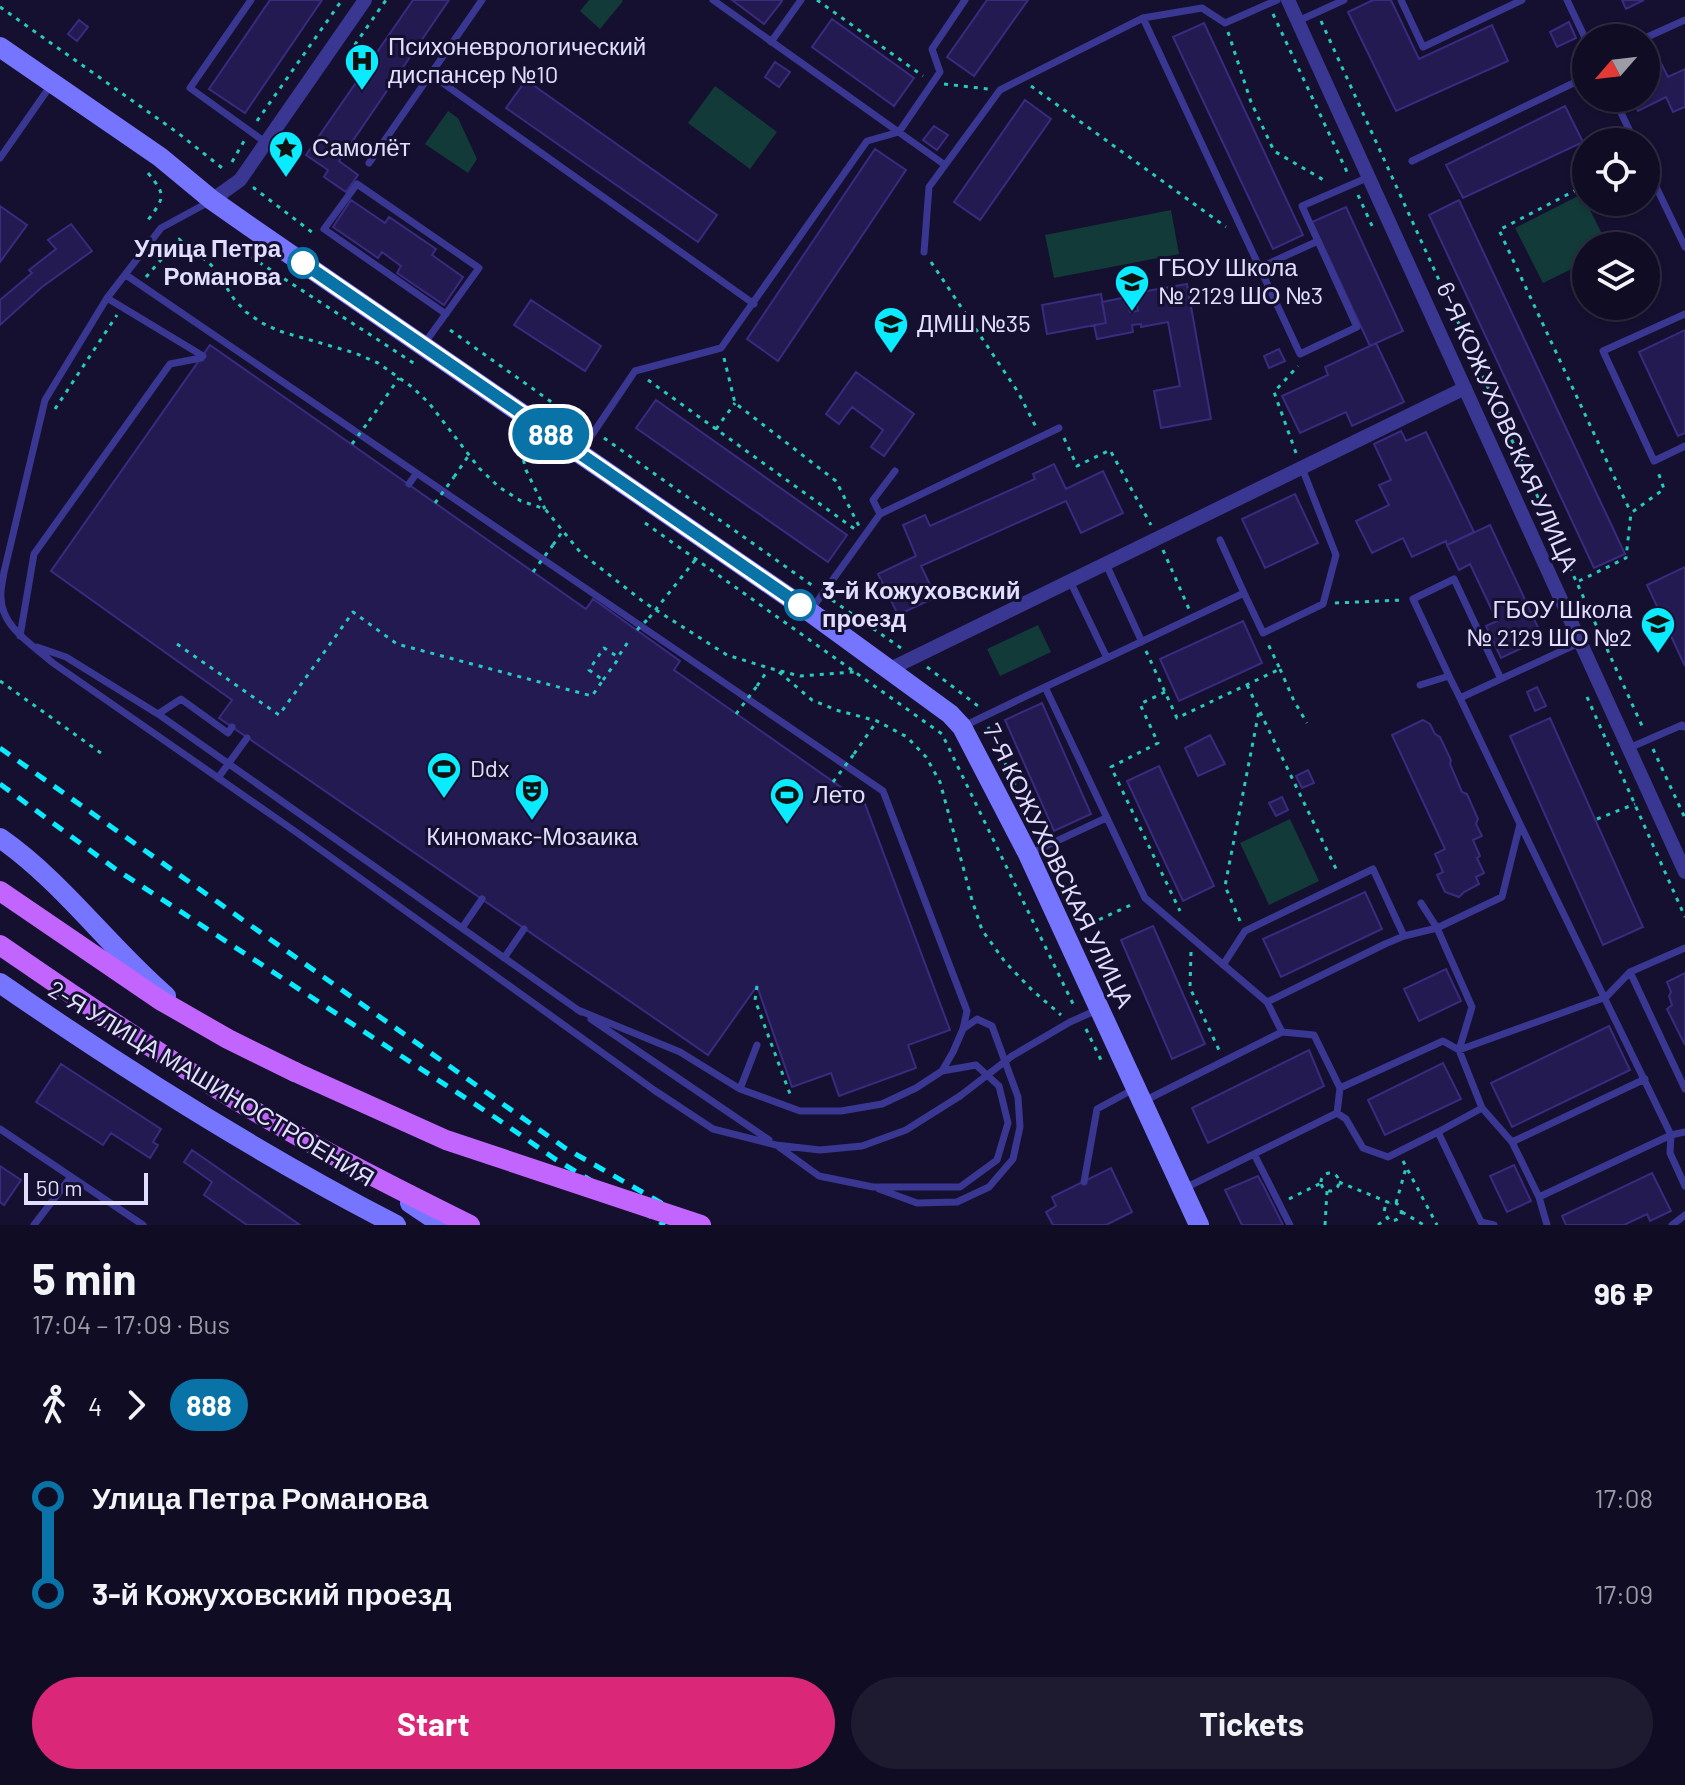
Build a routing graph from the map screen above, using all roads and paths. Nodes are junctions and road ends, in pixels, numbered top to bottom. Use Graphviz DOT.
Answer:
graph roads {
  1 [pos="251,0"];
  2 [pos="342,0"];
  3 [pos="365,0"];
  4 [pos="482,0"];
  5 [pos="713,0"];
  6 [pos="801,0"];
  7 [pos="817,0"];
  8 [pos="965,0"];
  9 [pos="1277,0"];
  10 [pos="1288,0"];
  11 [pos="1344,0"];
  12 [pos="1401,0"];
  13 [pos="1522,0"];
  14 [pos="1567,0"];
  15 [pos="0,7"];
  16 [pos="1317,13"];
  17 [pos="1143,18"];
  18 [pos="1685,20"];
  19 [pos="1298,21"];
  20 [pos="1225,23"];
  21 [pos="1578,24"];
  22 [pos="1660,31"];
  23 [pos="771,42"];
  24 [pos="0,47"];
  25 [pos="430,74"];
  26 [pos="1022,79"];
  27 [pos="933,83"];
  28 [pos="52,84"];
  29 [pos="1572,84"];
  30 [pos="1000,90"];
  31 [pos="250,131"];
  32 [pos="899,132"];
  33 [pos="265,142"];
  34 [pos="0,158"];
  35 [pos="1412,161"];
  36 [pos="369,163"];
  37 [pos="945,165"];
  38 [pos="149,173"];
  39 [pos="1369,177"];
  40 [pos="254,188"];
  41 [pos="1340,190"];
  42 [pos="1572,192"];
  43 [pos="1660,195"];
  44 [pos="212,200"];
  45 [pos="148,220"];
  46 [pos="1225,226"];
  47 [pos="318,237"];
  48 [pos="1318,241"];
  49 [pos="234,246"];
  50 [pos="1685,247"];
  51 [pos="924,252"];
  52 [pos="1261,267"];
  53 [pos="126,275"];
  54 [pos="139,286"];
  55 [pos="107,298"];
  56 [pos="754,304"];
  57 [pos="124,307"];
  58 [pos="446,314"];
  59 [pos="1685,314"];
  60 [pos="440,323"];
  61 [pos="1319,345"];
  62 [pos="423,346"];
  63 [pos="721,348"];
  64 [pos="236,352"];
  65 [pos="223,354"];
  66 [pos="424,370"];
  67 [pos="635,371"];
  68 [pos="399,378"];
  69 [pos="1465,388"];
  70 [pos="735,403"];
  71 [pos="51,415"];
  72 [pos="1059,428"];
  73 [pos="716,429"];
  74 [pos="594,431"];
  75 [pos="1041,437"];
  76 [pos="528,439"];
  77 [pos="352,444"];
  78 [pos="1685,446"];
  79 [pos="579,453"];
  80 [pos="469,455"];
  81 [pos="1654,461"];
  82 [pos="1302,468"];
  83 [pos="895,471"];
  84 [pos="416,474"];
  85 [pos="409,484"];
  86 [pos="435,503"];
  87 [pos="545,509"];
  88 [pos="1631,513"];
  89 [pos="880,514"];
  90 [pos="644,522"];
  91 [pos="563,531"];
  92 [pos="863,535"];
  93 [pos="1158,538"];
  94 [pos="1220,540"];
  95 [pos="696,559"];
  96 [pos="1106,563"];
  97 [pos="533,572"];
  98 [pos="1070,581"];
  99 [pos="1577,581"];
  100 [pos="823,593"];
  101 [pos="1244,593"];
  102 [pos="1413,599"];
  103 [pos="1323,604"];
  104 [pos="656,610"];
  105 [pos="810,612"];
  106 [pos="1193,617"];
  107 [pos="637,630"];
  108 [pos="1263,633"];
  109 [pos="20,636"];
  110 [pos="630,639"];
  111 [pos="1142,642"];
  112 [pos="1581,642"];
  113 [pos="177,644"];
  114 [pos="35,646"];
  115 [pos="914,657"];
  116 [pos="618,658"];
  117 [pos="1107,658"];
  118 [pos="769,668"];
  119 [pos="890,669"];
  120 [pos="1280,669"];
  121 [pos="777,670"];
  122 [pos="854,672"];
  123 [pos="1449,676"];
  124 [pos="1501,679"];
  125 [pos="603,680"];
  126 [pos="0,681"];
  127 [pos="1247,685"];
  128 [pos="1420,685"];
  129 [pos="1045,687"];
  130 [pos="1165,692"];
  131 [pos="1460,698"];
  132 [pos="1259,711"];
  133 [pos="158,714"];
  134 [pos="736,714"];
  135 [pos="983,717"];
  136 [pos="877,721"];
  137 [pos="1307,723"];
  138 [pos="232,727"];
  139 [pos="962,727"];
  140 [pos="1685,727"];
  141 [pos="247,738"];
  142 [pos="1649,740"];
  143 [pos="1629,748"];
  144 [pos="101,753"];
  145 [pos="228,763"];
  146 [pos="218,778"];
  147 [pos="833,782"];
  148 [pos="1017,789"];
  149 [pos="1635,804"];
  150 [pos="1106,818"];
  151 [pos="1685,818"];
  152 [pos="1597,819"];
  153 [pos="1520,824"];
  154 [pos="0,838"];
  155 [pos="1028,854"];
  156 [pos="363,858"];
  157 [pos="351,872"];
  158 [pos="1685,872"];
  159 [pos="1343,884"];
  160 [pos="0,891"];
  161 [pos="1145,898"];
  162 [pos="482,899"];
  163 [pos="1421,903"];
  164 [pos="462,928"];
  165 [pos="1081,928"];
  166 [pos="1437,928"];
  167 [pos="524,929"];
  168 [pos="1245,931"];
  169 [pos="1191,936"];
  170 [pos="1404,936"];
  171 [pos="0,945"];
  172 [pos="1685,948"];
  173 [pos="504,958"];
  174 [pos="1223,965"];
  175 [pos="1630,972"];
  176 [pos="0,983"];
  177 [pos="757,986"];
  178 [pos="1032,990"];
  179 [pos="1606,997"];
  180 [pos="1267,1002"];
  181 [pos="1099,1009"];
  182 [pos="578,1010"];
  183 [pos="1080,1018"];
  184 [pos="963,1029"];
  185 [pos="1282,1032"];
  186 [pos="228,1039"];
  187 [pos="757,1045"];
  188 [pos="1459,1050"];
  189 [pos="1224,1061"];
  190 [pos="1102,1062"];
  191 [pos="942,1071"];
  192 [pos="1645,1079"];
  193 [pos="1340,1088"];
  194 [pos="740,1089"];
  195 [pos="1685,1089"];
  196 [pos="790,1094"];
  197 [pos="1139,1095"];
  198 [pos="1482,1108"];
  199 [pos="1337,1113"];
  200 [pos="0,1129"];
  201 [pos="1438,1132"];
  202 [pos="1685,1132"];
  203 [pos="1671,1135"];
  204 [pos="1512,1142"];
  205 [pos="776,1145"];
  206 [pos="1254,1154"];
  207 [pos="70,1178"];
  208 [pos="374,1178"];
  209 [pos="1084,1182"];
  210 [pos="1339,1182"];
  211 [pos="1321,1183"];
  212 [pos="1685,1186"];
  213 [pos="873,1187"];
  214 [pos="1183,1189"];
  215 [pos="1327,1191"];
  216 [pos="1539,1197"];
  217 [pos="1390,1203"];
  218 [pos="1396,1203"];
  219 [pos="1279,1204"];
  220 [pos="1402,1212"];
  221 [pos="1685,1215"];
  222 [pos="1387,1218"];
  223 [pos="1395,1223"];
  224 [pos="34,1225"];
  225 [pos="143,1225"];
  226 [pos="396,1225"];
  227 [pos="443,1225"];
  228 [pos="470,1225"];
  229 [pos="701,1225"];
  230 [pos="1199,1225"];
  231 [pos="1290,1225"];
  232 [pos="1325,1225"];
  233 [pos="1378,1225"];
  234 [pos="1424,1225"];
  235 [pos="1437,1225"];
  236 [pos="1494,1225"];
  237 [pos="1547,1225"];
  238 [pos="1672,1225"];
  1 -- 31 [label="lane"];
  2 -- 31 [label="path"];
  3 -- 33 [label="street"];
  4 -- 25 [label="lane"];
  5 -- 23 [label="lane"];
  6 -- 23 [label="lane"];
  7 -- 27 [label="path"];
  8 -- 27 [label="lane"];
  9 -- 20 [label="lane"];
  10 -- 19 [label="street, 6-Я КОЖУХОВСКАЯ УЛИЦА"];
  11 -- 16 [label="lane"];
  12 -- 13 [label="lane"];
  14 -- 21 [label="lane"];
  15 -- 31 [label="path"];
  16 -- 19 [label="lane"];
  16 -- 99 [label="path"];
  17 -- 20 [label="lane"];
  17 -- 26 [label="lane"];
  17 -- 52 [label="lane"];
  18 -- 22 [label="lane"];
  19 -- 39 [label="street, 6-Я КОЖУХОВСКАЯ УЛИЦА"];
  20 -- 41 [label="path"];
  23 -- 32 [label="lane"];
  24 -- 28 [label="street, 7-Я КОЖУХОВСКАЯ УЛИЦА"];
  25 -- 36 [label="lane"];
  25 -- 56 [label="lane"];
  26 -- 30 [label="lane"];
  26 -- 46 [label="path"];
  27 -- 30 [label="path"];
  27 -- 32 [label="lane"];
  28 -- 34 [label="lane"];
  28 -- 44 [label="street, 7-Я КОЖУХОВСКАЯ УЛИЦА"];
  29 -- 35 [label="lane"];
  30 -- 37 [label="lane"];
  31 -- 33 [label="lane"];
  32 -- 37 [label="lane"];
  32 -- 56 [label="lane"];
  33 -- 44 [label="street"];
  37 -- 51 [label="lane"];
  38 -- 45 [label="path"];
  39 -- 41 [label="lane"];
  39 -- 69 [label="street, 6-Я КОЖУХОВСКАЯ УЛИЦА"];
  40 -- 47 [label="path"];
  41 -- 48 [label="lane"];
  42 -- 88 [label="path"];
  43 -- 50 [label="lane"];
  44 -- 53 [label="lane"];
  44 -- 62 [label="street, 7-Я КОЖУХОВСКАЯ УЛИЦА"];
  48 -- 52 [label="lane"];
  48 -- 61 [label="lane"];
  49 -- 66 [label="path"];
  51 -- 75 [label="path"];
  52 -- 61 [label="lane"];
  53 -- 54 [label="lane"];
  53 -- 55 [label="lane"];
  54 -- 64 [label="lane"];
  54 -- 68 [label="path"];
  55 -- 57 [label="lane"];
  55 -- 109 [label="lane"];
  56 -- 63 [label="lane"];
  57 -- 71 [label="path"];
  57 -- 109 [label="lane"];
  58 -- 58 [label="lane"];
  58 -- 60 [label="lane"];
  59 -- 81 [label="lane"];
  60 -- 62 [label="lane"];
  60 -- 74 [label="path"];
  61 -- 82 [label="path"];
  62 -- 79 [label="street, 7-Я КОЖУХОВСКАЯ УЛИЦА"];
  63 -- 67 [label="lane"];
  63 -- 70 [label="path"];
  64 -- 65 [label="lane"];
  64 -- 84 [label="lane"];
  67 -- 73 [label="path"];
  67 -- 74 [label="lane"];
  68 -- 77 [label="path, bridge"];
  68 -- 80 [label="path"];
  69 -- 82 [label="street"];
  69 -- 112 [label="street, 6-Я КОЖУХОВСКАЯ УЛИЦА"];
  70 -- 73 [label="path"];
  70 -- 92 [label="path"];
  72 -- 75 [label="lane"];
  72 -- 93 [label="path"];
  73 -- 92 [label="path"];
  74 -- 79 [label="lane"];
  74 -- 100 [label="path"];
  75 -- 89 [label="lane"];
  76 -- 87 [label="path"];
  78 -- 81 [label="lane"];
  79 -- 105 [label="street, 7-Я КОЖУХОВСКАЯ УЛИЦА"];
  80 -- 86 [label="path, bridge"];
  80 -- 87 [label="path"];
  81 -- 88 [label="path"];
  82 -- 93 [label="street"];
  82 -- 103 [label="lane"];
  83 -- 89 [label="lane"];
  84 -- 85 [label="lane"];
  84 -- 184 [label="lane"];
  87 -- 91 [label="path"];
  88 -- 99 [label="path"];
  89 -- 92 [label="lane"];
  90 -- 95 [label="path"];
  91 -- 97 [label="path, bridge"];
  91 -- 104 [label="path"];
  92 -- 100 [label="lane"];
  93 -- 96 [label="street"];
  93 -- 106 [label="path"];
  94 -- 101 [label="lane"];
  95 -- 104 [label="path"];
  95 -- 122 [label="path"];
  96 -- 98 [label="street"];
  96 -- 111 [label="lane"];
  98 -- 115 [label="street"];
  98 -- 117 [label="lane"];
  99 -- 142 [label="path"];
  100 -- 105 [label="lane"];
  100 -- 115 [label="path"];
  101 -- 106 [label="lane"];
  101 -- 108 [label="lane"];
  102 -- 103 [label="path"];
  102 -- 123 [label="lane"];
  102 -- 124 [label="lane"];
  103 -- 108 [label="lane"];
  104 -- 107 [label="path, bridge"];
  104 -- 118 [label="path"];
  105 -- 119 [label="street, 7-Я КОЖУХОВСКАЯ УЛИЦА"];
  106 -- 111 [label="lane"];
  108 -- 120 [label="path"];
  109 -- 114 [label="lane"];
  110 -- 116 [label="path"];
  111 -- 117 [label="lane"];
  111 -- 130 [label="path"];
  112 -- 124 [label="lane"];
  112 -- 143 [label="street, 6-Я КОЖУХОВСКАЯ УЛИЦА"];
  113 -- 125 [label="path"];
  114 -- 133 [label="lane"];
  114 -- 146 [label="lane"];
  115 -- 119 [label="street"];
  115 -- 135 [label="path"];
  116 -- 125 [label="path"];
  116 -- 125 [label="path"];
  117 -- 129 [label="lane"];
  118 -- 121 [label="path"];
  118 -- 134 [label="path, bridge"];
  119 -- 139 [label="street, 7-Я КОЖУХОВСКАЯ УЛИЦА"];
  120 -- 127 [label="path"];
  120 -- 137 [label="path"];
  121 -- 122 [label="path"];
  121 -- 136 [label="path"];
  122 -- 183 [label="path"];
  123 -- 128 [label="lane"];
  123 -- 131 [label="lane"];
  124 -- 131 [label="lane"];
  126 -- 144 [label="path"];
  127 -- 130 [label="path"];
  127 -- 132 [label="path"];
  129 -- 135 [label="lane"];
  129 -- 150 [label="lane"];
  130 -- 169 [label="path"];
  131 -- 153 [label="lane"];
  132 -- 159 [label="path"];
  132 -- 168 [label="path"];
  133 -- 138 [label="lane"];
  133 -- 145 [label="lane"];
  135 -- 139 [label="lane"];
  135 -- 148 [label="path"];
  136 -- 147 [label="path, bridge"];
  136 -- 178 [label="path"];
  139 -- 155 [label="street, 7-Я КОЖУХОВСКАЯ УЛИЦА"];
  140 -- 142 [label="lane"];
  141 -- 145 [label="lane"];
  142 -- 143 [label="lane"];
  142 -- 151 [label="path"];
  143 -- 158 [label="street, 6-Я КОЖУХОВСКАЯ УЛИЦА"];
  145 -- 146 [label="lane"];
  145 -- 156 [label="lane"];
  146 -- 157 [label="lane"];
  149 -- 152 [label="path"];
  150 -- 155 [label="lane"];
  150 -- 161 [label="lane"];
  153 -- 166 [label="lane"];
  153 -- 179 [label="lane"];
  154 -- 186 [label="street"];
  155 -- 181 [label="street, 7-Я КОЖУХОВСКАЯ УЛИЦА"];
  156 -- 157 [label="lane"];
  156 -- 164 [label="lane"];
  157 -- 205 [label="lane"];
  159 -- 168 [label="lane"];
  159 -- 170 [label="lane"];
  160 -- 186 [label="main road"];
  161 -- 165 [label="path"];
  161 -- 169 [label="lane"];
  162 -- 164 [label="lane"];
  163 -- 166 [label="lane"];
  164 -- 173 [label="lane"];
  166 -- 170 [label="lane"];
  166 -- 188 [label="lane"];
  167 -- 173 [label="lane"];
  168 -- 174 [label="lane"];
  169 -- 174 [label="lane"];
  169 -- 189 [label="path"];
  170 -- 180 [label="lane"];
  171 -- 208 [label="main road"];
  172 -- 175 [label="lane"];
  173 -- 182 [label="lane"];
  174 -- 180 [label="lane"];
  175 -- 179 [label="lane"];
  175 -- 195 [label="lane"];
  176 -- 226 [label="street, 2-Я УЛИЦА МАШИНОСТРОЕНИЯ"];
  177 -- 196 [label="path"];
  179 -- 188 [label="lane"];
  179 -- 192 [label="lane"];
  180 -- 185 [label="lane"];
  181 -- 183 [label="lane"];
  181 -- 197 [label="street, 7-Я КОЖУХОВСКАЯ УЛИЦА"];
  182 -- 194 [label="lane"];
  182 -- 205 [label="lane"];
  183 -- 190 [label="path"];
  183 -- 205 [label="lane, bridge"];
  184 -- 191 [label="lane"];
  184 -- 213 [label="lane"];
  185 -- 189 [label="lane"];
  185 -- 193 [label="lane"];
  186 -- 229 [label="main road, bridge"];
  187 -- 194 [label="lane"];
  188 -- 193 [label="lane"];
  188 -- 198 [label="lane"];
  189 -- 197 [label="lane"];
  191 -- 194 [label="lane"];
  191 -- 213 [label="lane"];
  192 -- 203 [label="lane"];
  192 -- 204 [label="lane"];
  193 -- 199 [label="lane"];
  197 -- 209 [label="lane"];
  197 -- 214 [label="street, 7-Я КОЖУХОВСКАЯ УЛИЦА"];
  198 -- 201 [label="lane"];
  198 -- 204 [label="lane"];
  199 -- 201 [label="lane"];
  199 -- 206 [label="lane"];
  200 -- 207 [label="lane"];
  201 -- 236 [label="lane"];
  202 -- 203 [label="lane"];
  203 -- 212 [label="lane"];
  203 -- 216 [label="lane"];
  204 -- 216 [label="lane"];
  205 -- 213 [label="lane"];
  206 -- 214 [label="lane"];
  206 -- 219 [label="lane"];
  207 -- 224 [label="lane"];
  207 -- 225 [label="lane"];
  208 -- 227 [label="street"];
  208 -- 228 [label="main road"];
  210 -- 211 [label="path"];
  210 -- 215 [label="path"];
  210 -- 217 [label="path"];
  211 -- 215 [label="path"];
  211 -- 219 [label="path"];
  214 -- 230 [label="street, 7-Я КОЖУХОВСКАЯ УЛИЦА"];
  215 -- 232 [label="path"];
  216 -- 237 [label="lane"];
  217 -- 218 [label="path"];
  217 -- 222 [label="path"];
  218 -- 220 [label="path"];
  218 -- 235 [label="path"];
  219 -- 231 [label="lane"];
  220 -- 223 [label="path"];
  220 -- 234 [label="path"];
  221 -- 238 [label="lane"];
  222 -- 223 [label="path"];
  222 -- 233 [label="path"];
}
